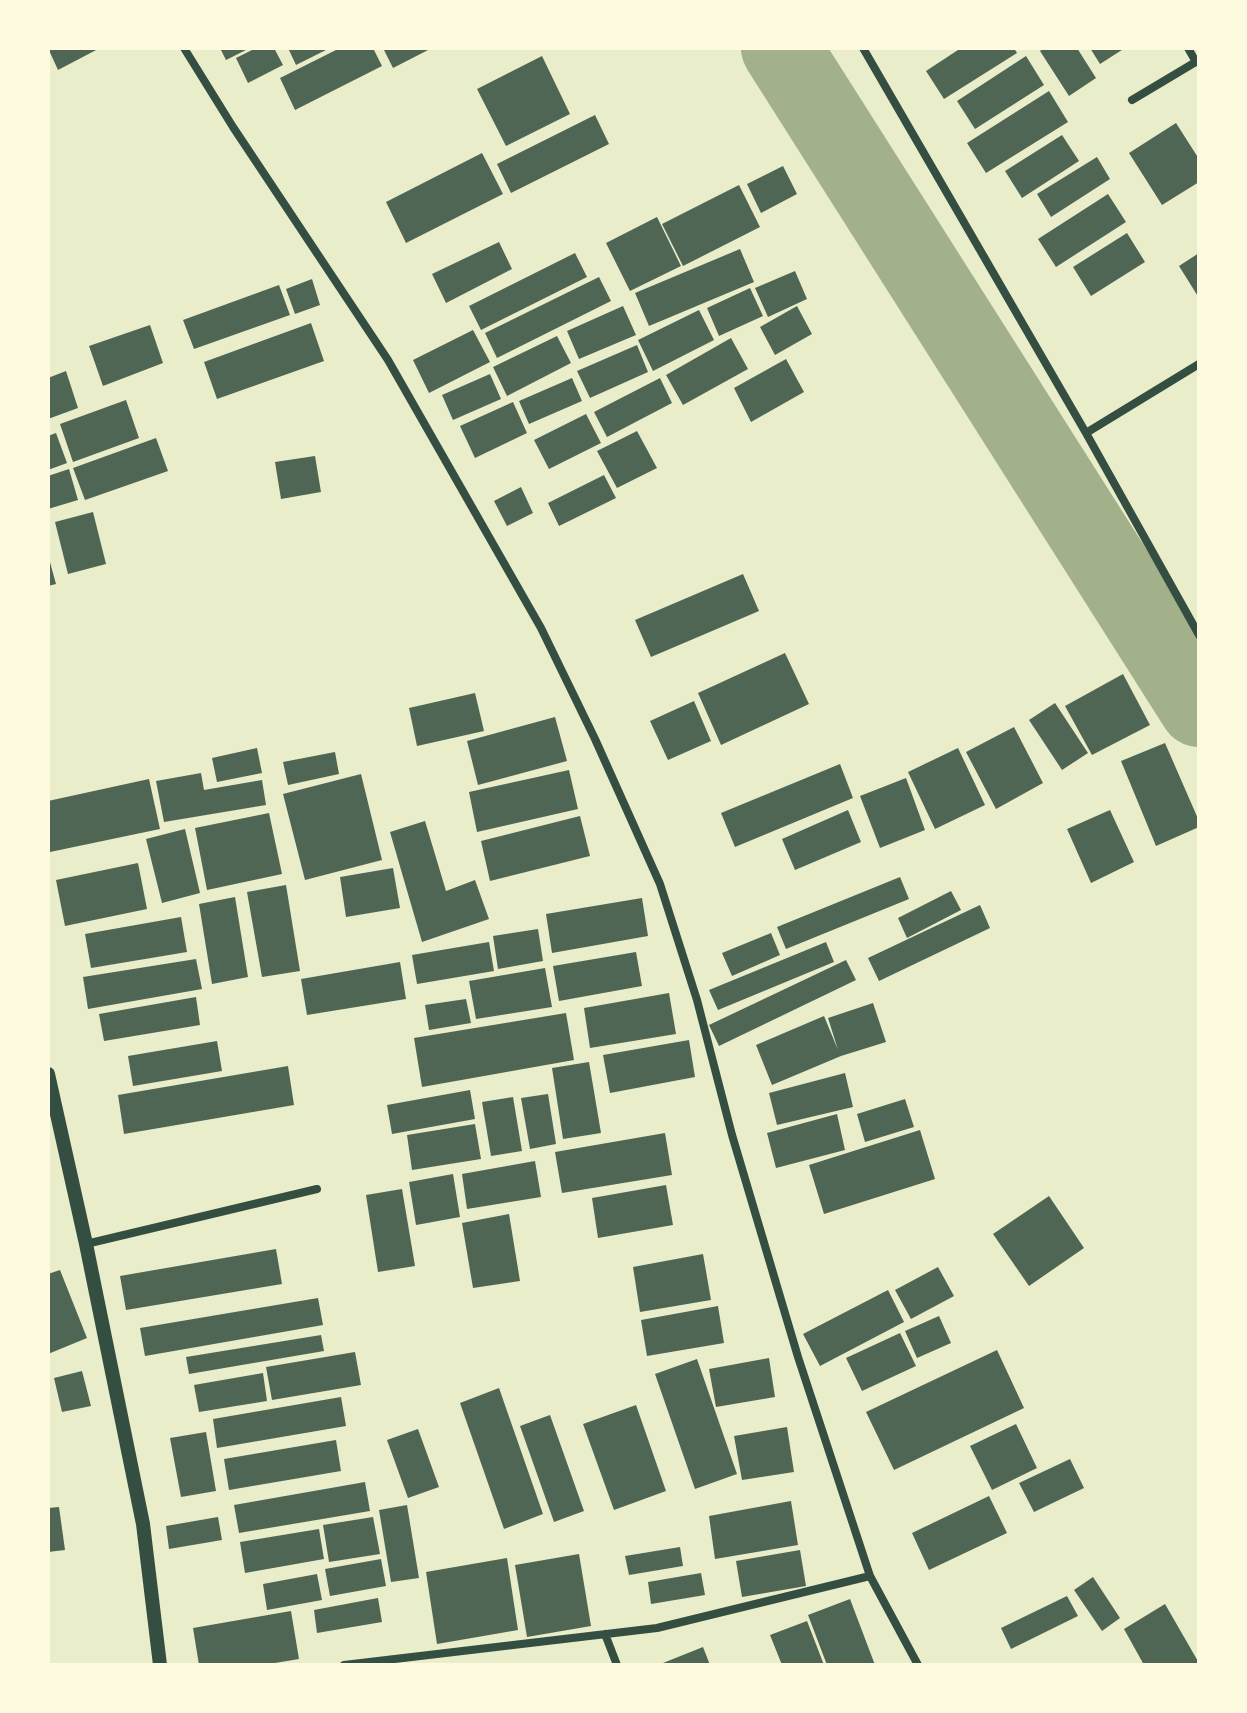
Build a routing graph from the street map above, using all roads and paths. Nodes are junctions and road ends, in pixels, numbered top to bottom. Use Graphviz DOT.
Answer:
graph roads {
  1 [pos="184,48"];
  2 [pos="863,48"];
  3 [pos="1188,48"];
  4 [pos="1198,61"];
  5 [pos="1132,100"];
  6 [pos="1199,364"];
  7 [pos="1086,433"];
  8 [pos="1199,635"];
  9 [pos="48,1074"];
  10 [pos="317,1189"];
  11 [pos="86,1244"];
  12 [pos="870,1576"];
  13 [pos="605,1634"];
  14 [pos="160,1665"];
  15 [pos="344,1665"];
  16 [pos="617,1665"];
  17 [pos="918,1665"];
  1 -- 12 [label="street"];
  2 -- 7 [label="street"];
  3 -- 4 [label="street"];
  4 -- 5 [label="street"];
  6 -- 7 [label="street"];
  7 -- 8 [label="street"];
  9 -- 11 [label="street"];
  10 -- 11 [label="street"];
  11 -- 14 [label="street"];
  12 -- 13 [label="street"];
  12 -- 17 [label="street"];
  13 -- 15 [label="street"];
  13 -- 16 [label="street"];
}
